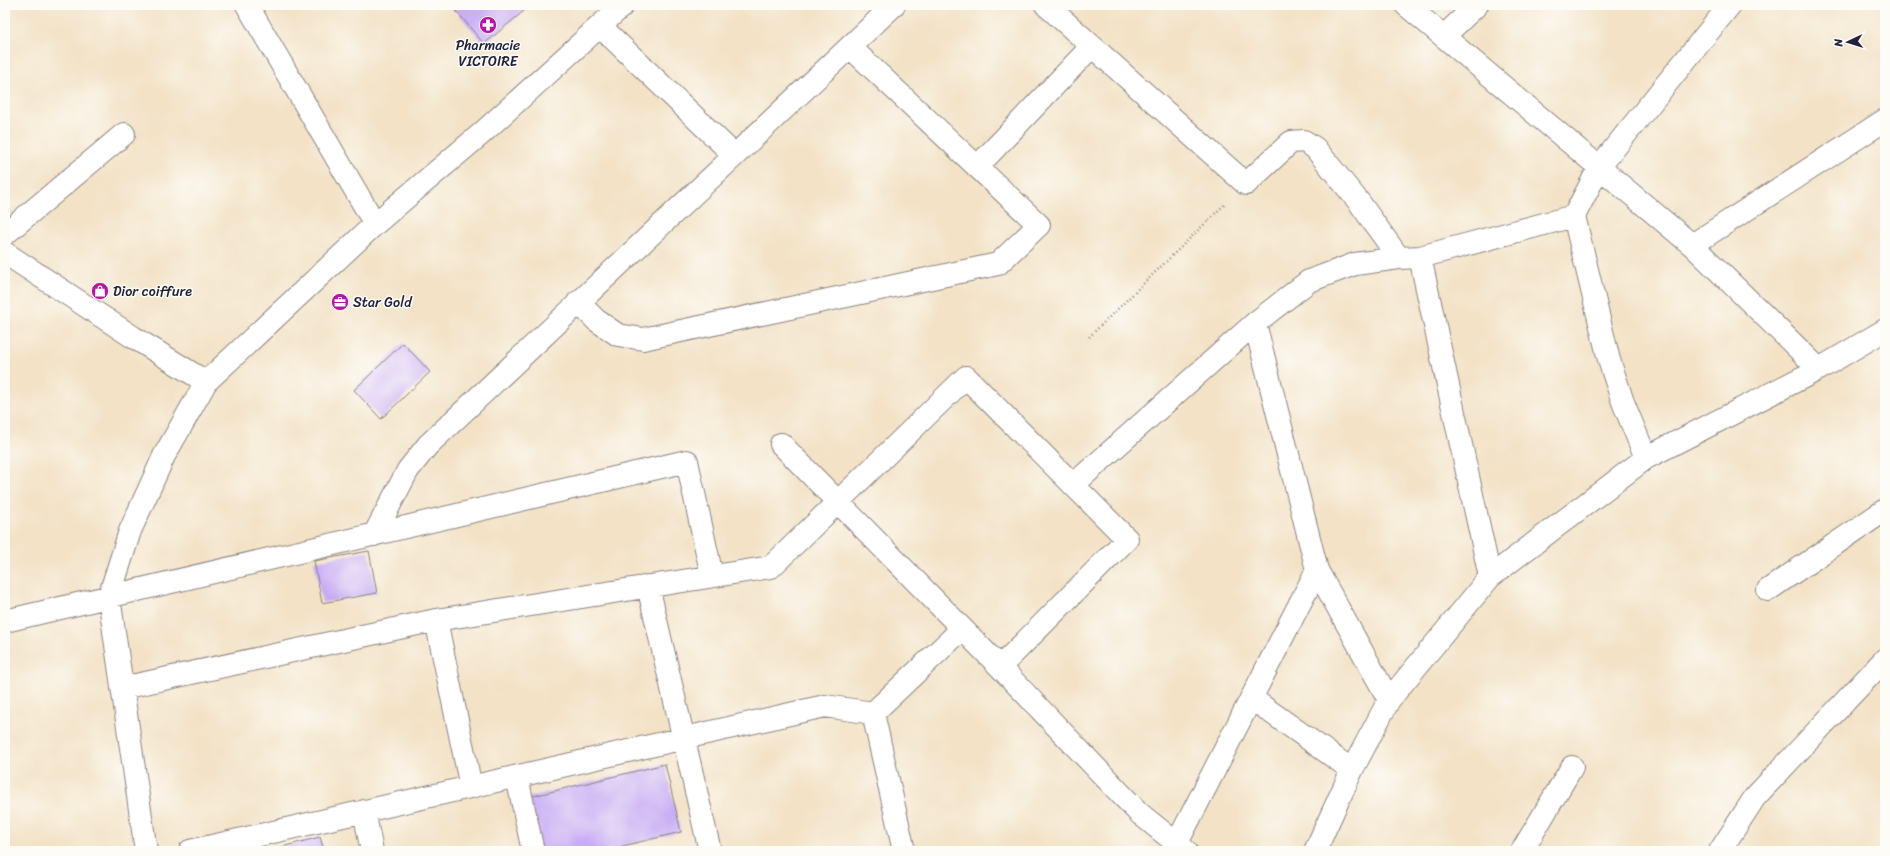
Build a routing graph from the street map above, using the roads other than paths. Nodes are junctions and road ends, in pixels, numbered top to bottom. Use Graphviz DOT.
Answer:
graph roads {
  1 [pos="247,5"];
  2 [pos="622,5"];
  3 [pos="894,5"];
  4 [pos="1046,5"];
  5 [pos="1406,5"];
  6 [pos="1477,5"];
  7 [pos="1730,5"];
  8 [pos="600,26"];
  9 [pos="1444,36"];
  10 [pos="1092,46"];
  11 [pos="850,47"];
  12 [pos="1885,120"];
  13 [pos="124,134"];
  14 [pos="734,155"];
  15 [pos="1600,166"];
  16 [pos="977,167"];
  17 [pos="1574,216"];
  18 [pos="375,224"];
  19 [pos="5,234"];
  20 [pos="1692,245"];
  21 [pos="5,253"];
  22 [pos="1410,257"];
  23 [pos="578,302"];
  24 [pos="1255,323"];
  25 [pos="1885,330"];
  26 [pos="1819,369"];
  27 [pos="206,382"];
  28 [pos="781,444"];
  29 [pos="1646,458"];
  30 [pos="1073,485"];
  31 [pos="838,502"];
  32 [pos="1885,510"];
  33 [pos="374,535"];
  34 [pos="1317,570"];
  35 [pos="712,576"];
  36 [pos="1490,577"];
  37 [pos="648,586"];
  38 [pos="1768,590"];
  39 [pos="109,597"];
  40 [pos="436,620"];
  41 [pos="5,621"];
  42 [pos="962,629"];
  43 [pos="1885,659"];
  44 [pos="1000,667"];
  45 [pos="122,688"];
  46 [pos="1251,698"];
  47 [pos="1389,700"];
  48 [pos="873,713"];
  49 [pos="684,738"];
  50 [pos="1572,767"];
  51 [pos="1352,770"];
  52 [pos="517,777"];
  53 [pos="471,787"];
  54 [pos="364,811"];
  55 [pos="1182,847"];
  56 [pos="905,850"];
  57 [pos="146,851"];
  58 [pos="190,851"];
  59 [pos="372,851"];
  60 [pos="533,851"];
  61 [pos="710,851"];
  62 [pos="1315,851"];
  63 [pos="1522,851"];
  64 [pos="1720,851"];
  1 -- 18 [label="street"];
  2 -- 8 [label="street"];
  3 -- 11 [label="street"];
  4 -- 10 [label="street"];
  5 -- 9 [label="street"];
  6 -- 9 [label="street"];
  7 -- 15 [label="street"];
  8 -- 14 [label="street"];
  8 -- 18 [label="street"];
  9 -- 15 [label="street"];
  10 -- 16 [label="street"];
  10 -- 22 [label="street"];
  11 -- 14 [label="street"];
  11 -- 16 [label="street"];
  12 -- 20 [label="street"];
  13 -- 19 [label="street"];
  14 -- 23 [label="street"];
  15 -- 17 [label="street"];
  15 -- 20 [label="street"];
  16 -- 23 [label="street"];
  17 -- 22 [label="street"];
  17 -- 29 [label="street"];
  18 -- 27 [label="street"];
  20 -- 26 [label="street"];
  21 -- 27 [label="street"];
  22 -- 24 [label="street"];
  22 -- 36 [label="street"];
  23 -- 33 [label="street"];
  24 -- 30 [label="street"];
  24 -- 34 [label="street"];
  25 -- 26 [label="street"];
  26 -- 29 [label="street"];
  27 -- 39 [label="street"];
  28 -- 31 [label="street"];
  29 -- 36 [label="street"];
  30 -- 31 [label="street"];
  30 -- 44 [label="street"];
  31 -- 35 [label="street"];
  31 -- 42 [label="street"];
  32 -- 38 [label="street"];
  33 -- 35 [label="street"];
  33 -- 39 [label="street"];
  34 -- 46 [label="street"];
  34 -- 47 [label="street"];
  35 -- 37 [label="street"];
  36 -- 47 [label="street"];
  37 -- 40 [label="street"];
  37 -- 49 [label="street"];
  39 -- 41 [label="street"];
  39 -- 45 [label="street"];
  40 -- 45 [label="street"];
  40 -- 53 [label="street"];
  42 -- 44 [label="street"];
  42 -- 48 [label="street"];
  43 -- 64 [label="street"];
  44 -- 55 [label="street"];
  45 -- 57 [label="street"];
  46 -- 51 [label="street"];
  46 -- 55 [label="street"];
  47 -- 51 [label="street"];
  48 -- 49 [label="street"];
  48 -- 56 [label="street"];
  49 -- 52 [label="street"];
  49 -- 61 [label="street"];
  50 -- 63 [label="street"];
  51 -- 62 [label="street"];
  52 -- 53 [label="street"];
  52 -- 60 [label="street"];
  53 -- 54 [label="street"];
  54 -- 58 [label="street"];
  54 -- 59 [label="street"];
}
